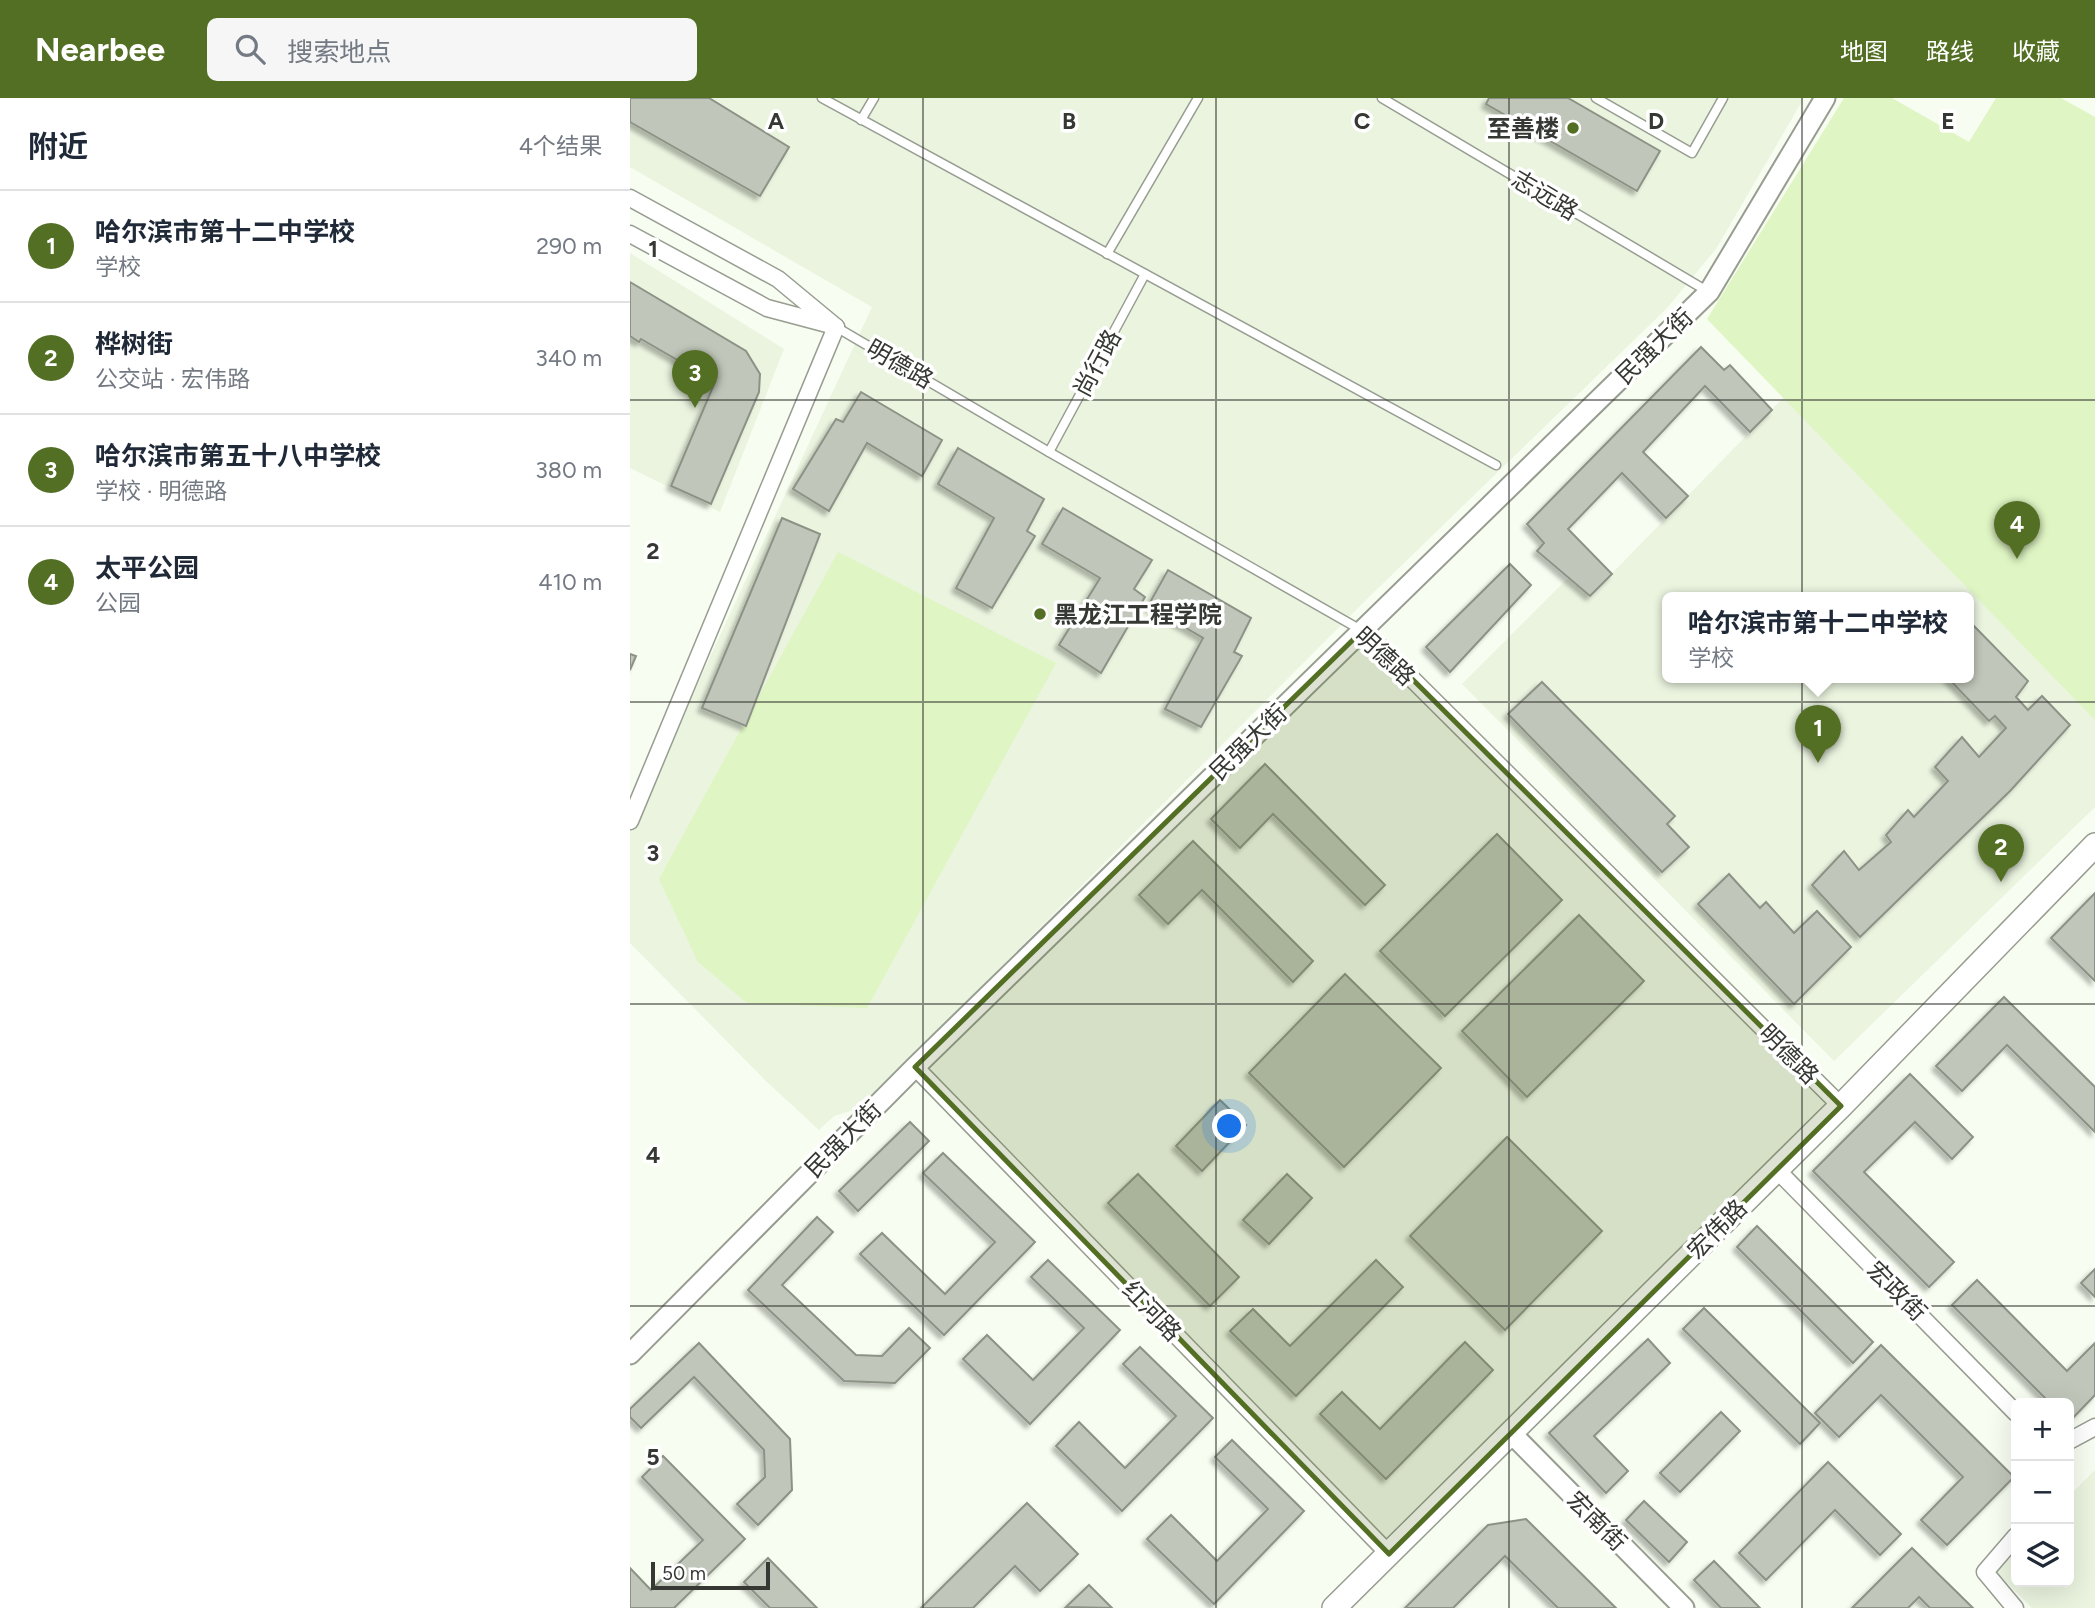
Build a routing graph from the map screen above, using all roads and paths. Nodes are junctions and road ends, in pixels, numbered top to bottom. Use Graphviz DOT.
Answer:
graph roads {
  1 [pos="821,98"];
  2 [pos="874,98"];
  3 [pos="1198,98"];
  4 [pos="1382,98"];
  5 [pos="1596,98"];
  6 [pos="1723,98"];
  7 [pos="1825,98"];
  8 [pos="861,120"];
  9 [pos="630,198"];
  10 [pos="630,234"];
  11 [pos="1107,254"];
  12 [pos="1145,274"];
  13 [pos="1709,292"];
  14 [pos="836,327"];
  15 [pos="1049,452"];
  16 [pos="1496,466"];
  17 [pos="1363,630"];
  18 [pos="630,821"];
  19 [pos="2095,845"];
  20 [pos="915,1067"];
  21 [pos="1841,1106"];
  22 [pos="1777,1170"];
  23 [pos="630,1354"];
  24 [pos="2011,1408"];
  25 [pos="2095,1427"];
  26 [pos="1511,1433"];
  27 [pos="2074,1438"];
  28 [pos="2011,1542"];
  29 [pos="1389,1554"];
  30 [pos="1334,1608"];
  31 [pos="1684,1608"];
  32 [pos="2015,1608"];
  1 -- 8 [label="lane"];
  2 -- 8 [label="lane"];
  3 -- 11 [label="lane"];
  4 -- 13 [label="lane, 志远路"];
  5 -- 6 [label="lane"];
  7 -- 13 [label="street, 民强大街"];
  8 -- 11 [label="lane"];
  9 -- 14 [label="street, 明德路"];
  10 -- 14 [label="street, 明德路"];
  11 -- 12 [label="lane"];
  12 -- 15 [label="lane, 尚行路"];
  12 -- 16 [label="lane"];
  13 -- 17 [label="street, 民强大街"];
  14 -- 15 [label="lane, 明德路"];
  14 -- 18 [label="street"];
  15 -- 17 [label="lane, 明德路"];
  17 -- 20 [label="street, 民强大街"];
  17 -- 21 [label="street, 明德路"];
  19 -- 21 [label="main road, 宏伟路"];
  20 -- 23 [label="street, 民强大街"];
  20 -- 29 [label="street, 红河路"];
  21 -- 22 [label="main road, 宏伟路"];
  22 -- 24 [label="street, 宏政街"];
  22 -- 26 [label="main road, 宏伟路"];
  25 -- 27 [label="street"];
  26 -- 29 [label="main road, 宏伟路"];
  26 -- 31 [label="street, 宏南街"];
  28 -- 32 [label="street"];
  29 -- 30 [label="main road, 宏伟路"];
}
